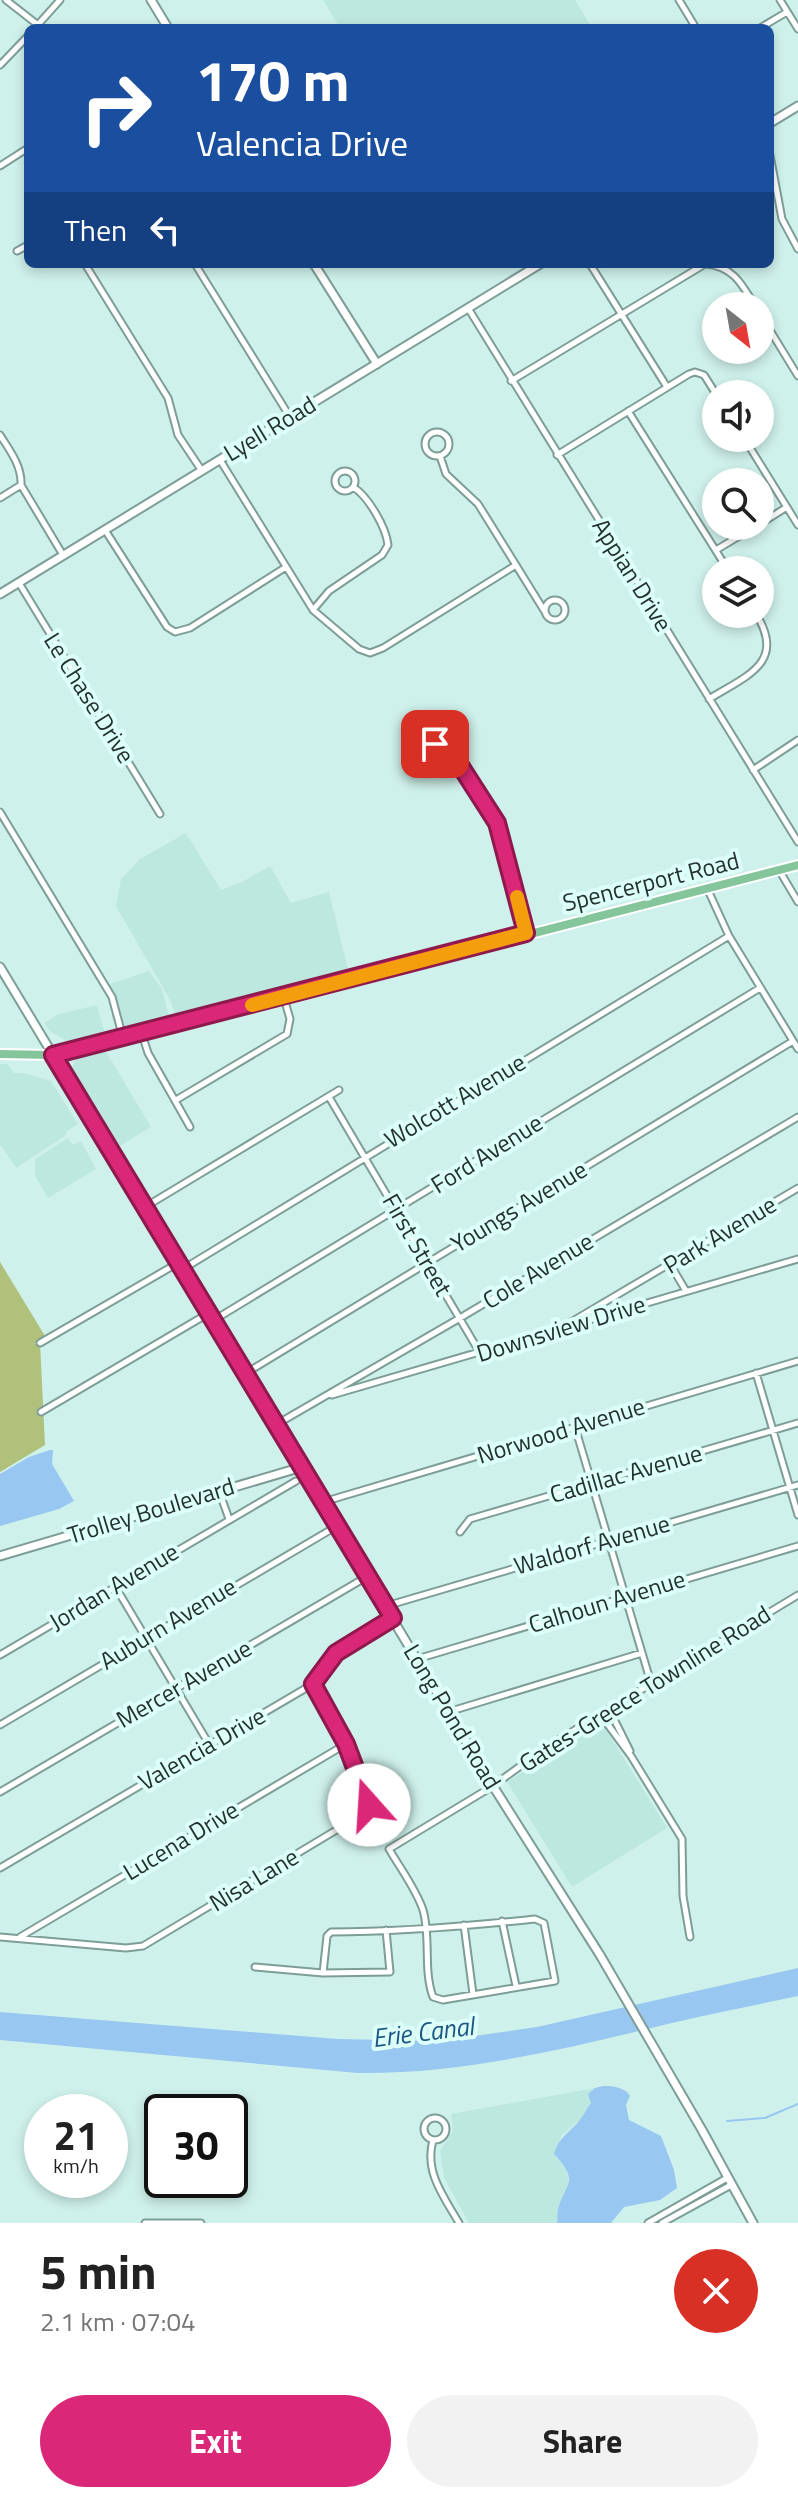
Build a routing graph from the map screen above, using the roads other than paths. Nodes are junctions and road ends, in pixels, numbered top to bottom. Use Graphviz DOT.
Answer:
graph roads {
  1 [pos="6,0"];
  2 [pos="60,0"];
  3 [pos="151,0"];
  4 [pos="679,0"];
  5 [pos="780,0"];
  6 [pos="787,12"];
  7 [pos="35,24"];
  8 [pos="39,24"];
  9 [pos="166,24"];
  10 [pos="694,24"];
  11 [pos="767,24"];
  12 [pos="798,29"];
  13 [pos="24,40"];
  14 [pos="0,65"];
  15 [pos="798,106"];
  16 [pos="774,121"];
  17 [pos="24,151"];
  18 [pos="0,166"];
  19 [pos="774,176"];
  20 [pos="24,247"];
  21 [pos="798,249"];
  22 [pos="17,251"];
  23 [pos="87,268"];
  24 [pos="197,268"];
  25 [pos="317,268"];
  26 [pos="533,268"];
  27 [pos="592,268"];
  28 [pos="698,268"];
  29 [pos="725,268"];
  30 [pos="745,292"];
  31 [pos="468,308"];
  32 [pos="621,314"];
  33 [pos="774,337"];
  34 [pos="377,364"];
  35 [pos="798,376"];
  36 [pos="707,380"];
  37 [pos="511,381"];
  38 [pos="667,387"];
  39 [pos="628,411"];
  40 [pos="290,417"];
  41 [pos="0,435"];
  42 [pos="753,452"];
  43 [pos="557,455"];
  44 [pos="440,456"];
  45 [pos="220,460"];
  46 [pos="202,471"];
  47 [pos="21,485"];
  48 [pos="353,487"];
  49 [pos="0,498"];
  50 [pos="787,507"];
  51 [pos="774,515"];
  52 [pos="798,525"];
  53 [pos="105,530"];
  54 [pos="733,540"];
  55 [pos="716,550"];
  56 [pos="63,555"];
  57 [pos="720,556"];
  58 [pos="516,565"];
  59 [pos="286,567"];
  60 [pos="19,583"];
  61 [pos="0,594"];
  62 [pos="313,610"];
  63 [pos="545,612"];
  64 [pos="763,628"];
  65 [pos="709,699"];
  66 [pos="798,740"];
  67 [pos="447,745"];
  68 [pos="753,770"];
  69 [pos="0,812"];
  70 [pos="160,814"];
  71 [pos="798,842"];
  72 [pos="798,865"];
  73 [pos="779,870"];
  74 [pos="707,888"];
  75 [pos="798,902"];
  76 [pos="526,933"];
  77 [pos="729,936"];
  78 [pos="0,967"];
  79 [pos="760,988"];
  80 [pos="283,997"];
  81 [pos="142,1034"];
  82 [pos="123,1039"];
  83 [pos="793,1041"];
  84 [pos="798,1049"];
  85 [pos="0,1054"];
  86 [pos="53,1055"];
  87 [pos="339,1090"];
  88 [pos="329,1097"];
  89 [pos="176,1100"];
  90 [pos="798,1117"];
  91 [pos="190,1127"];
  92 [pos="365,1156"];
  93 [pos="798,1188"];
  94 [pos="145,1207"];
  95 [pos="397,1210"];
  96 [pos="798,1259"];
  97 [pos="428,1263"];
  98 [pos="670,1264"];
  99 [pos="181,1266"];
  100 [pos="686,1291"];
  101 [pos="212,1317"];
  102 [pos="460,1318"];
  103 [pos="558,1330"];
  104 [pos="40,1343"];
  105 [pos="480,1353"];
  106 [pos="798,1361"];
  107 [pos="246,1373"];
  108 [pos="756,1373"];
  109 [pos="323,1398"];
  110 [pos="41,1412"];
  111 [pos="798,1423"];
  112 [pos="277,1424"];
  113 [pos="575,1427"];
  114 [pos="773,1430"];
  115 [pos="302,1467"];
  116 [pos="296,1481"];
  117 [pos="592,1484"];
  118 [pos="798,1485"];
  119 [pos="790,1487"];
  120 [pos="219,1491"];
  121 [pos="323,1502"];
  122 [pos="798,1515"];
  123 [pos="229,1519"];
  124 [pos="337,1525"];
  125 [pos="460,1532"];
  126 [pos="608,1540"];
  127 [pos="798,1546"];
  128 [pos="0,1556"];
  129 [pos="368,1576"];
  130 [pos="115,1586"];
  131 [pos="798,1595"];
  132 [pos="625,1597"];
  133 [pos="386,1606"];
  134 [pos="393,1618"];
  135 [pos="146,1637"];
  136 [pos="642,1653"];
  137 [pos="0,1655"];
  138 [pos="417,1659"];
  139 [pos="651,1683"];
  140 [pos="313,1684"];
  141 [pos="176,1688"];
  142 [pos="609,1709"];
  143 [pos="448,1712"];
  144 [pos="600,1714"];
  145 [pos="0,1725"];
  146 [pos="209,1744"];
  147 [pos="346,1744"];
  148 [pos="631,1756"];
  149 [pos="493,1786"];
  150 [pos="0,1792"];
  151 [pos="0,1868"];
  152 [pos="502,1921"];
  153 [pos="464,1925"];
  154 [pos="425,1927"];
  155 [pos="386,1930"];
  156 [pos="0,1937"];
  157 [pos="690,1937"];
  158 [pos="17,1939"];
  159 [pos="255,1967"];
  160 [pos="323,1973"];
  161 [pos="516,1986"];
  162 [pos="473,1994"];
  163 [pos="433,2140"];
  164 [pos="729,2182"];
  165 [pos="145,2223"];
  166 [pos="201,2223"];
  167 [pos="459,2223"];
  168 [pos="648,2223"];
  169 [pos="662,2223"];
  170 [pos="753,2223"];
  1 -- 7 [label="street"];
  2 -- 8 [label="street"];
  3 -- 9 [label="main road"];
  4 -- 10 [label="street"];
  5 -- 6 [label="street"];
  6 -- 11 [label="street"];
  6 -- 12 [label="street"];
  13 -- 14 [label="street"];
  15 -- 16 [label="main road"];
  17 -- 18 [label="street"];
  19 -- 21 [label="street"];
  20 -- 22 [label="street"];
  23 -- 46 [label="street"];
  24 -- 40 [label="street"];
  25 -- 34 [label="main road"];
  26 -- 31 [label="main road, Lyell Road"];
  27 -- 32 [label="street"];
  28 -- 32 [label="street"];
  29 -- 30 [label="street"];
  31 -- 34 [label="main road, Lyell Road"];
  31 -- 37 [label="street, Appian Drive"];
  32 -- 37 [label="street"];
  32 -- 38 [label="street"];
  33 -- 35 [label="street"];
  34 -- 40 [label="main road, Lyell Road"];
  36 -- 38 [label="street"];
  37 -- 43 [label="street, Appian Drive"];
  38 -- 39 [label="street"];
  39 -- 43 [label="street"];
  39 -- 55 [label="street"];
  40 -- 45 [label="main road, Lyell Road"];
  41 -- 47 [label="street"];
  42 -- 50 [label="street"];
  43 -- 65 [label="street, Appian Drive"];
  44 -- 44 [label="street"];
  44 -- 58 [label="street"];
  45 -- 46 [label="main road, Lyell Road"];
  45 -- 59 [label="street"];
  46 -- 53 [label="main road, Lyell Road"];
  47 -- 49 [label="street"];
  47 -- 56 [label="street"];
  48 -- 62 [label="street"];
  50 -- 51 [label="street"];
  50 -- 52 [label="street"];
  53 -- 56 [label="main road, Lyell Road"];
  53 -- 59 [label="street"];
  54 -- 55 [label="street"];
  55 -- 57 [label="street"];
  56 -- 60 [label="main road, Lyell Road"];
  58 -- 62 [label="street"];
  58 -- 63 [label="street"];
  59 -- 62 [label="street"];
  60 -- 61 [label="main road, Lyell Road"];
  60 -- 70 [label="street, Le Chase Drive"];
  64 -- 65 [label="street"];
  65 -- 68 [label="street, Appian Drive"];
  66 -- 68 [label="street"];
  67 -- 76 [label="street"];
  68 -- 71 [label="street, Appian Drive"];
  69 -- 82 [label="street"];
  72 -- 73 [label="main road, Spencerport Road"];
  73 -- 74 [label="main road, Spencerport Road"];
  73 -- 75 [label="street"];
  74 -- 76 [label="main road, Spencerport Road"];
  74 -- 77 [label="street"];
  76 -- 80 [label="main road, Spencerport Road"];
  77 -- 79 [label="street"];
  77 -- 92 [label="street, Wolcott Avenue"];
  78 -- 86 [label="main road, Long Pond Road"];
  79 -- 83 [label="street"];
  79 -- 95 [label="street, Ford Avenue"];
  80 -- 81 [label="main road, Spencerport Road"];
  80 -- 89 [label="street"];
  81 -- 82 [label="main road, Spencerport Road"];
  81 -- 89 [label="street"];
  82 -- 86 [label="main road, Spencerport Road"];
  83 -- 84 [label="street"];
  83 -- 97 [label="street, Youngs Avenue"];
  85 -- 86 [label="main road, Spencerport Road"];
  86 -- 94 [label="main road, Long Pond Road"];
  87 -- 88 [label="street"];
  88 -- 92 [label="street, First Street"];
  88 -- 94 [label="street"];
  89 -- 91 [label="street"];
  90 -- 102 [label="street, Cole Avenue"];
  92 -- 95 [label="street, First Street"];
  92 -- 99 [label="street, Wolcott Avenue"];
  93 -- 98 [label="street, Park Avenue"];
  94 -- 99 [label="main road, Long Pond Road"];
  95 -- 97 [label="street, First Street"];
  95 -- 101 [label="street, Ford Avenue"];
  96 -- 100 [label="street, Downsview Drive"];
  97 -- 102 [label="street, First Street"];
  97 -- 107 [label="street, Youngs Avenue"];
  98 -- 100 [label="street"];
  98 -- 103 [label="street, Park Avenue"];
  99 -- 101 [label="main road, Long Pond Road"];
  99 -- 104 [label="street, Wolcott Avenue"];
  100 -- 103 [label="street, Downsview Drive"];
  101 -- 107 [label="main road, Long Pond Road"];
  101 -- 110 [label="street, Ford Avenue"];
  102 -- 105 [label="street, First Street"];
  102 -- 109 [label="street, Cole Avenue"];
  103 -- 105 [label="street, Downsview Drive"];
  105 -- 109 [label="street, Downsview Drive"];
  106 -- 108 [label="street, Norwood Avenue"];
  107 -- 112 [label="main road, Long Pond Road"];
  108 -- 113 [label="street, Norwood Avenue"];
  108 -- 114 [label="street"];
  109 -- 112 [label="street, Cole Avenue"];
  111 -- 114 [label="street, Cadillac Avenue"];
  112 -- 115 [label="main road, Long Pond Road"];
  113 -- 117 [label="street"];
  113 -- 121 [label="street, Norwood Avenue"];
  114 -- 117 [label="street, Cadillac Avenue"];
  114 -- 119 [label="street"];
  115 -- 120 [label="main road, Trolley Boulevard"];
  115 -- 121 [label="main road, Long Pond Road"];
  116 -- 123 [label="street, Jordan Avenue"];
  117 -- 125 [label="street, Cadillac Avenue"];
  117 -- 126 [label="street"];
  118 -- 119 [label="street, Waldorf Avenue"];
  119 -- 122 [label="street"];
  119 -- 126 [label="street, Waldorf Avenue"];
  120 -- 123 [label="street"];
  120 -- 128 [label="main road, Trolley Boulevard"];
  121 -- 124 [label="main road, Long Pond Road"];
  123 -- 130 [label="street, Jordan Avenue"];
  124 -- 129 [label="main road, Long Pond Road"];
  124 -- 135 [label="street, Auburn Avenue"];
  126 -- 132 [label="street"];
  126 -- 133 [label="street, Waldorf Avenue"];
  127 -- 132 [label="street, Calhoun Avenue"];
  129 -- 133 [label="main road, Long Pond Road"];
  129 -- 141 [label="street, Mercer Avenue"];
  130 -- 135 [label="street"];
  130 -- 137 [label="street, Jordan Avenue"];
  131 -- 139 [label="street, Gates-Greece Townline Road"];
  132 -- 136 [label="street"];
  132 -- 138 [label="street, Calhoun Avenue"];
  133 -- 134 [label="main road, Long Pond Road"];
  134 -- 138 [label="main road, Long Pond Road"];
  134 -- 140 [label="street, Valencia Drive"];
  135 -- 141 [label="street"];
  135 -- 145 [label="street, Auburn Avenue"];
  136 -- 139 [label="street"];
  136 -- 143 [label="street"];
  138 -- 143 [label="main road, Long Pond Road"];
  139 -- 142 [label="street, Gates-Greece Townline Road"];
  140 -- 146 [label="street, Valencia Drive"];
  140 -- 147 [label="street, Nisa Lane"];
  141 -- 146 [label="street"];
  141 -- 150 [label="street, Mercer Avenue"];
  142 -- 144 [label="street, Gates-Greece Townline Road"];
  142 -- 148 [label="street"];
  143 -- 149 [label="main road, Long Pond Road"];
  144 -- 148 [label="street"];
  144 -- 149 [label="street, Gates-Greece Townline Road"];
  146 -- 151 [label="street, Valencia Drive"];
  147 -- 158 [label="street, Lucena Drive"];
  147 -- 158 [label="street, Nisa Lane"];
  148 -- 157 [label="street"];
  149 -- 154 [label="street, Gates-Greece Townline Road"];
  149 -- 164 [label="main road, Long Pond Road"];
  152 -- 153 [label="street"];
  152 -- 161 [label="street"];
  152 -- 161 [label="street"];
  153 -- 154 [label="street"];
  153 -- 162 [label="street"];
  154 -- 155 [label="street"];
  154 -- 162 [label="street"];
  155 -- 160 [label="street"];
  155 -- 160 [label="street"];
  156 -- 158 [label="street, Nisa Lane"];
  159 -- 160 [label="street"];
  161 -- 162 [label="street"];
  163 -- 163 [label="street"];
  163 -- 167 [label="street"];
  164 -- 168 [label="street"];
  164 -- 169 [label="street"];
  164 -- 170 [label="main road, Long Pond Road"];
  165 -- 166 [label="street"];
}
